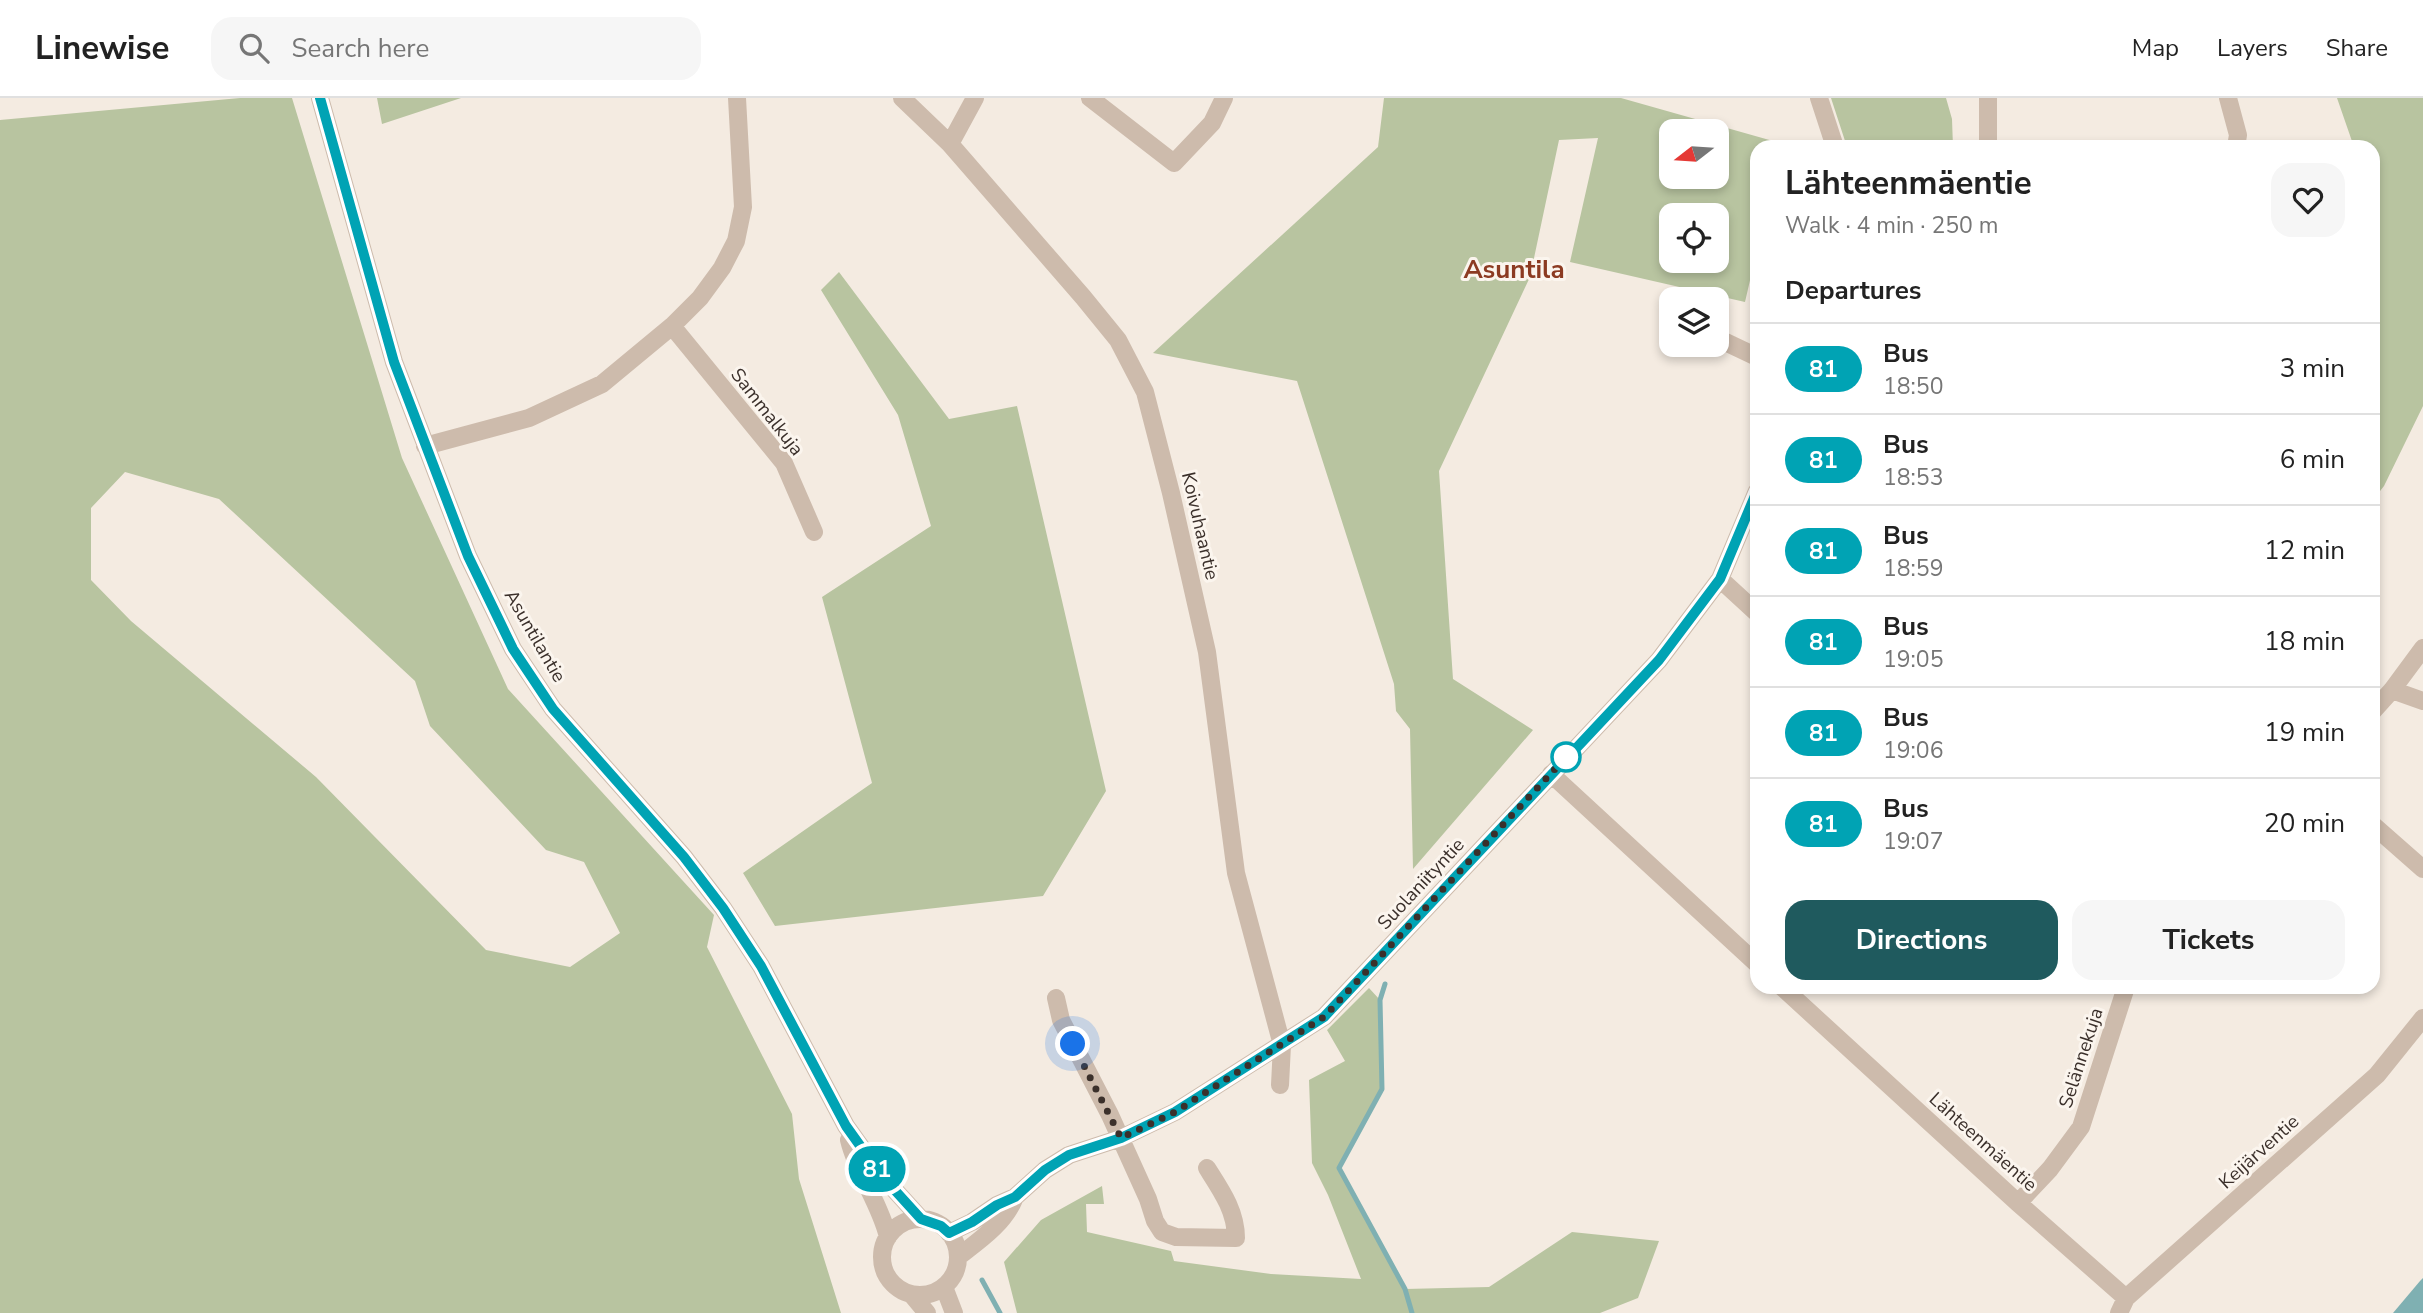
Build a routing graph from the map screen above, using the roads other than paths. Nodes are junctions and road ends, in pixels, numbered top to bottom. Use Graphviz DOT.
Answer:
graph roads {
  1 [pos="320,98"];
  2 [pos="737,98"];
  3 [pos="902,98"];
  4 [pos="975,98"];
  5 [pos="1090,98"];
  6 [pos="1224,98"];
  7 [pos="1819,98"];
  8 [pos="1988,98"];
  9 [pos="2228,98"];
  10 [pos="1833,140"];
  11 [pos="1988,140"];
  12 [pos="2237,140"];
  13 [pos="950,144"];
  14 [pos="673,326"];
  15 [pos="1729,343"];
  16 [pos="1750,353"];
  17 [pos="425,446"];
  18 [pos="1750,508"];
  19 [pos="814,532"];
  20 [pos="1720,579"];
  21 [pos="1750,606"];
  22 [pos="2423,648"];
  23 [pos="2392,690"];
  24 [pos="2423,701"];
  25 [pos="2380,703"];
  26 [pos="1551,775"];
  27 [pos="2380,831"];
  28 [pos="2423,869"];
  29 [pos="1750,958"];
  30 [pos="1791,994"];
  31 [pos="2124,994"];
  32 [pos="1056,998"];
  33 [pos="2423,1018"];
  34 [pos="1282,1045"];
  35 [pos="1280,1085"];
  36 [pos="846,1126"];
  37 [pos="1121,1138"];
  38 [pos="1207,1168"];
  39 [pos="1015,1197"];
  40 [pos="2018,1203"];
  41 [pos="921,1219"];
  42 [pos="949,1233"];
  43 [pos="888,1237"];
  44 [pos="958,1257"];
  45 [pos="944,1287"];
  46 [pos="912,1295"];
  47 [pos="2122,1306"];
  48 [pos="927,1313"];
  49 [pos="954,1313"];
  1 -- 17 [label="street, Asuntilantie"];
  2 -- 14 [label="street"];
  3 -- 13 [label="street, Koivuhaantie"];
  4 -- 13 [label="street"];
  5 -- 6 [label="street"];
  7 -- 10 [label="street"];
  8 -- 11 [label="street"];
  9 -- 12 [label="street"];
  13 -- 34 [label="street, Koivuhaantie"];
  14 -- 17 [label="street"];
  14 -- 19 [label="street, Sammalkuja"];
  15 -- 16 [label="street"];
  17 -- 36 [label="street, Asuntilantie"];
  18 -- 20 [label="street, Suolaniityntie"];
  20 -- 21 [label="street"];
  20 -- 26 [label="street, Suolaniityntie"];
  22 -- 23 [label="street"];
  23 -- 24 [label="street"];
  23 -- 25 [label="street"];
  26 -- 29 [label="street"];
  26 -- 34 [label="street, Suolaniityntie"];
  27 -- 28 [label="street"];
  30 -- 40 [label="street, Lähteenmäentie"];
  31 -- 40 [label="street, Selännekuja"];
  32 -- 37 [label="street"];
  33 -- 47 [label="street, Keijärventie"];
  34 -- 35 [label="street, Koivuhaantie"];
  34 -- 37 [label="street, Suolaniityntie"];
  36 -- 41 [label="street, Asuntilantie"];
  36 -- 43 [label="street, Asuntilantie"];
  37 -- 38 [label="street"];
  37 -- 39 [label="street, Suolaniityntie"];
  39 -- 42 [label="street, Suolaniityntie"];
  39 -- 44 [label="street, Suolaniityntie"];
  40 -- 47 [label="street, Lähteenmäentie"];
  41 -- 42 [label="street"];
  41 -- 43 [label="street"];
  42 -- 44 [label="street"];
  43 -- 46 [label="street"];
  44 -- 45 [label="street"];
  45 -- 46 [label="street"];
  45 -- 49 [label="street"];
  46 -- 48 [label="street"];
}
